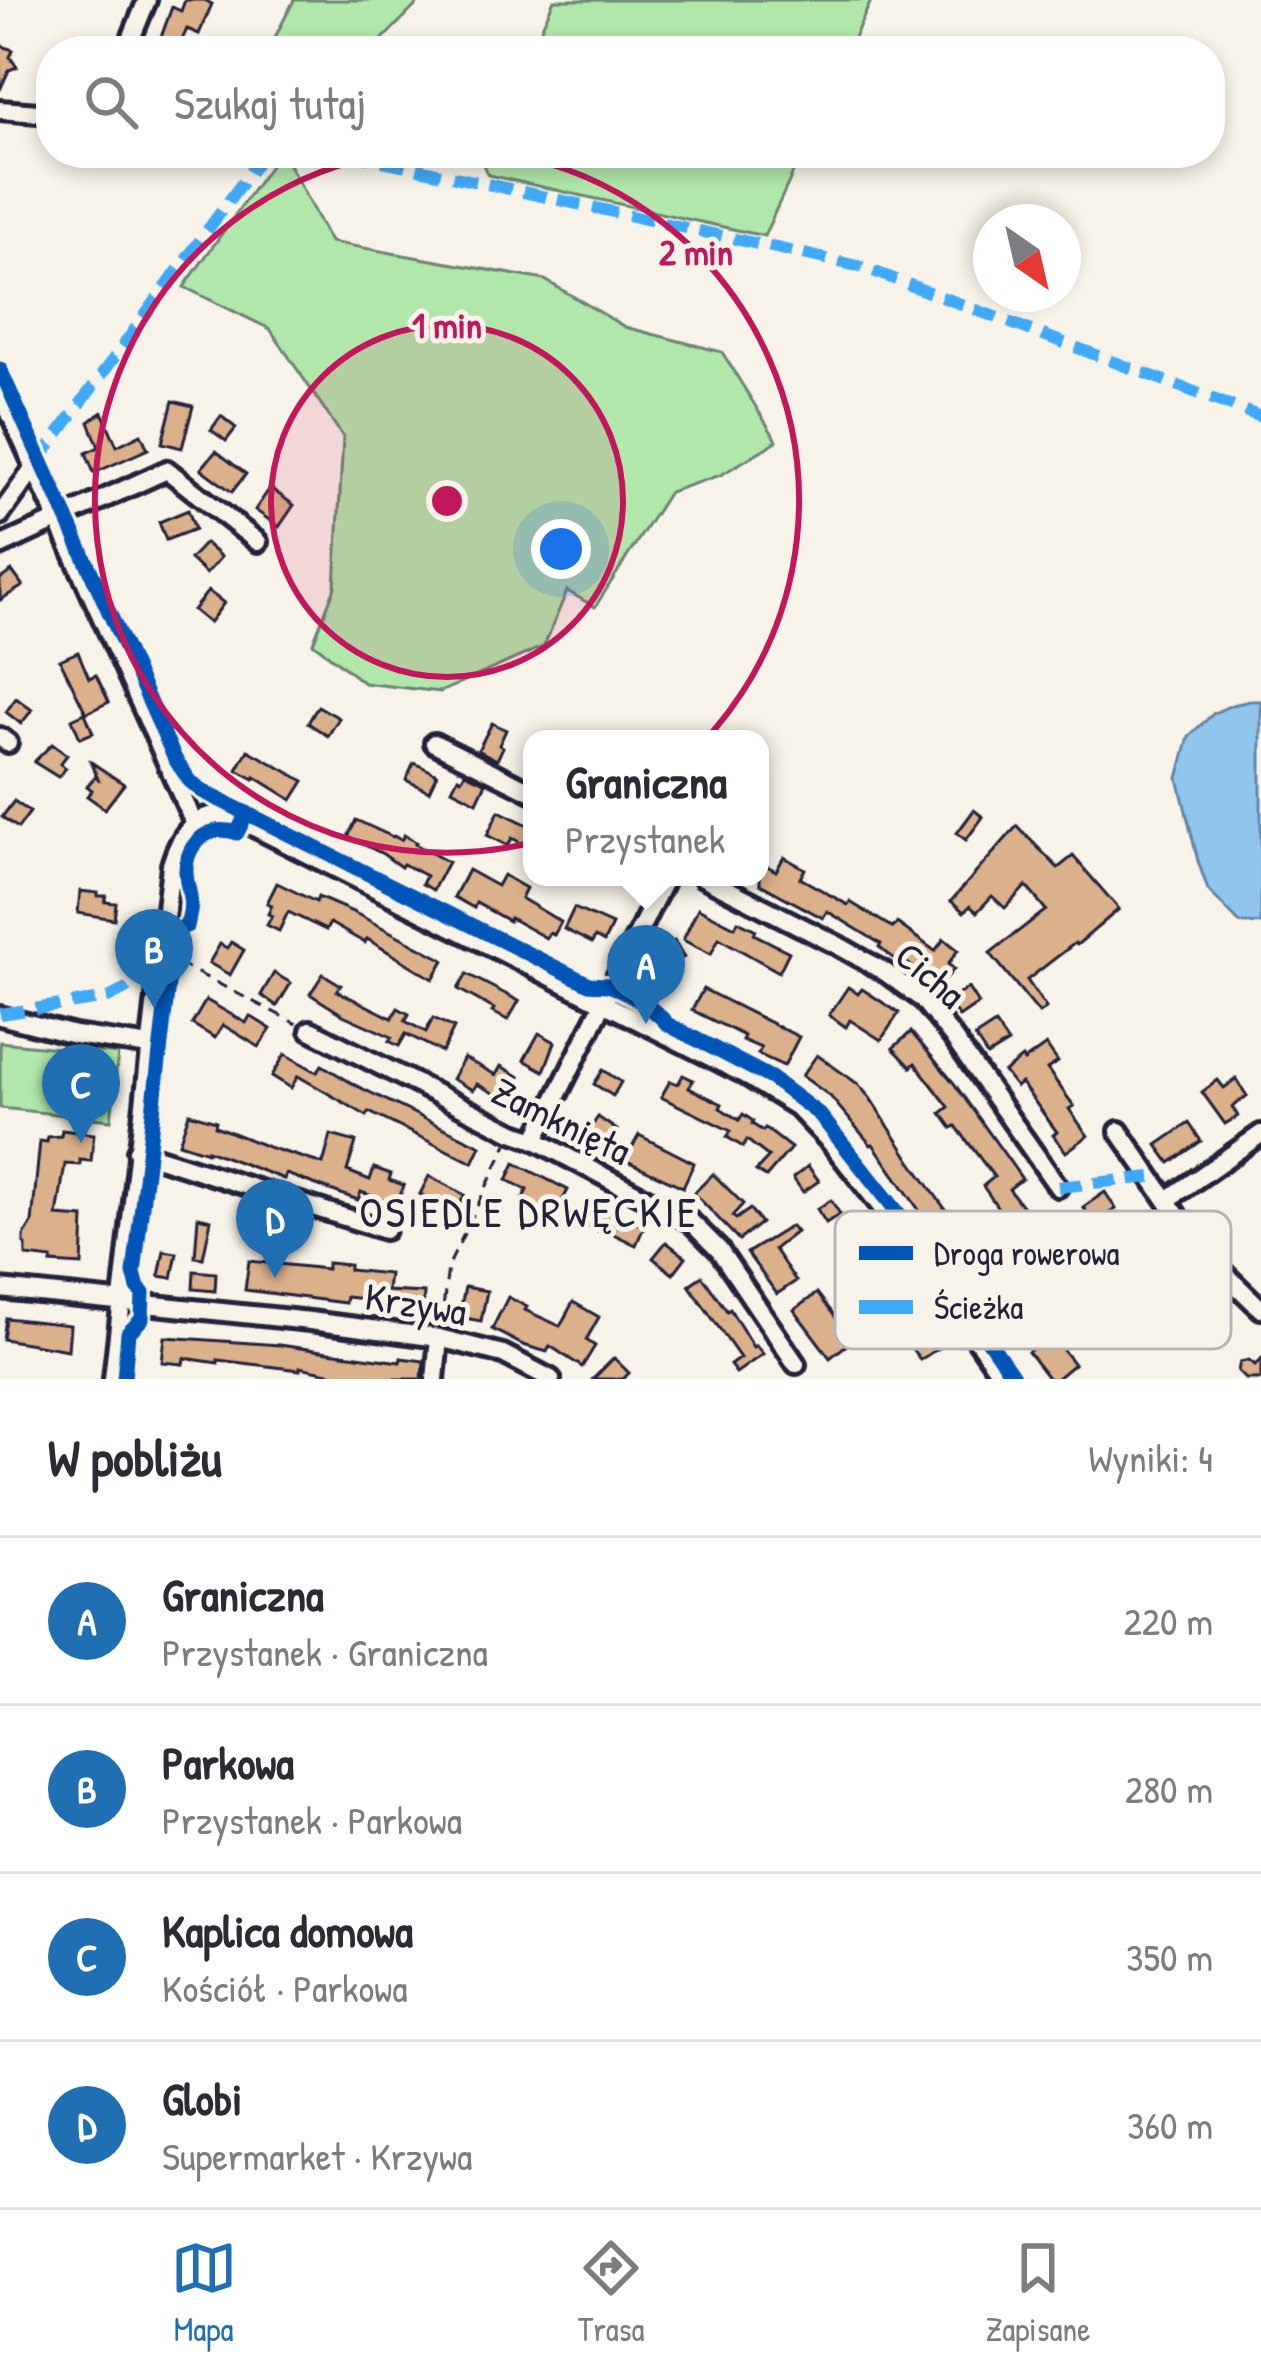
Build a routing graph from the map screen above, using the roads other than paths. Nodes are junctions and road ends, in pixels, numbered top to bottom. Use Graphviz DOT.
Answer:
graph roads {
  1 [pos="147,0"];
  2 [pos="132,36"];
  3 [pos="0,110"];
  4 [pos="36,113"];
  5 [pos="0,391"];
  6 [pos="34,468"];
  7 [pos="0,515"];
  8 [pos="58,521"];
  9 [pos="258,542"];
  10 [pos="0,546"];
  11 [pos="434,743"];
  12 [pos="523,788"];
  13 [pos="194,823"];
  14 [pos="662,886"];
  15 [pos="721,886"];
  16 [pos="604,1003"];
  17 [pos="0,1016"];
  18 [pos="310,1030"];
  19 [pos="150,1046"];
  20 [pos="1119,1131"];
  21 [pos="1261,1133"];
  22 [pos="535,1140"];
  23 [pos="137,1151"];
  24 [pos="1058,1187"];
  25 [pos="1167,1200"];
  26 [pos="884,1211"];
  27 [pos="1174,1211"];
  28 [pos="385,1230"];
  29 [pos="1231,1280"];
  30 [pos="0,1289"];
  31 [pos="121,1303"];
  32 [pos="1261,1309"];
  33 [pos="439,1338"];
  34 [pos="983,1349"];
  35 [pos="796,1364"];
  36 [pos="113,1379"];
  37 [pos="435,1379"];
  38 [pos="551,1379"];
  39 [pos="1004,1379"];
  1 -- 2 [label="street"];
  3 -- 4 [label="street"];
  5 -- 6 [label="street"];
  6 -- 7 [label="street"];
  6 -- 8 [label="street"];
  8 -- 9 [label="street"];
  8 -- 10 [label="street"];
  8 -- 13 [label="street"];
  11 -- 12 [label="street"];
  13 -- 16 [label="street"];
  13 -- 19 [label="street"];
  14 -- 16 [label="street"];
  15 -- 24 [label="street, Cicha"];
  16 -- 22 [label="street"];
  16 -- 26 [label="street"];
  17 -- 19 [label="street"];
  18 -- 22 [label="street, Zamknięta"];
  19 -- 23 [label="street"];
  20 -- 25 [label="street"];
  21 -- 25 [label="street"];
  22 -- 35 [label="street, Zamknięta"];
  23 -- 28 [label="street"];
  23 -- 31 [label="street"];
  25 -- 27 [label="street"];
  29 -- 32 [label="street"];
  30 -- 31 [label="street, Krzywa"];
  31 -- 33 [label="street, Krzywa"];
  31 -- 36 [label="street"];
  33 -- 37 [label="street"];
  33 -- 38 [label="street, Krzywa"];
  34 -- 39 [label="street"];
}
